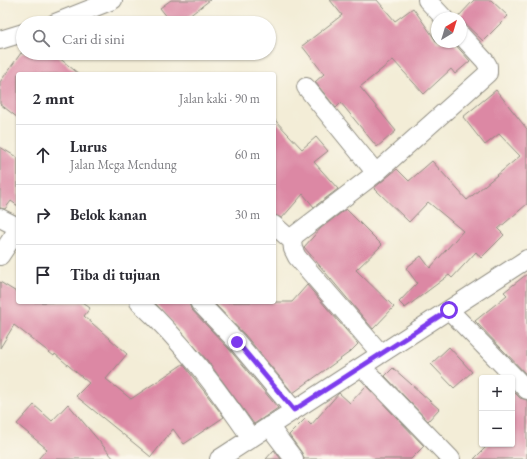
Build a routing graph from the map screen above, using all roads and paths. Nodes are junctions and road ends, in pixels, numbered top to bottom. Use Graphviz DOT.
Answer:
graph roads {
  1 [pos="113,0"];
  2 [pos="427,0"];
  3 [pos="438,12"];
  4 [pos="73,16"];
  5 [pos="16,35"];
  6 [pos="0,40"];
  7 [pos="467,42"];
  8 [pos="306,87"];
  9 [pos="376,173"];
  10 [pos="0,218"];
  11 [pos="16,227"];
  12 [pos="276,227"];
  13 [pos="16,231"];
  14 [pos="292,241"];
  15 [pos="0,256"];
  16 [pos="527,259"];
  17 [pos="141,304"];
  18 [pos="201,304"];
  19 [pos="449,310"];
  20 [pos="381,354"];
  21 [pos="362,367"];
  22 [pos="527,390"];
  23 [pos="294,410"];
  24 [pos="269,426"];
  25 [pos="251,438"];
  26 [pos="231,456"];
  27 [pos="294,459"];
  28 [pos="451,459"];
  1 -- 4 [label="street"];
  2 -- 3 [label="street"];
  5 -- 6 [label="street"];
  7 -- 9 [label="street"];
  8 -- 9 [label="street"];
  9 -- 14 [label="street"];
  10 -- 11 [label="street"];
  12 -- 14 [label="street"];
  13 -- 15 [label="street"];
  14 -- 20 [label="street"];
  16 -- 19 [label="street"];
  17 -- 25 [label="street"];
  18 -- 23 [label="street"];
  19 -- 20 [label="street"];
  19 -- 22 [label="street"];
  20 -- 21 [label="street"];
  21 -- 23 [label="street"];
  21 -- 28 [label="street"];
  23 -- 24 [label="street"];
  24 -- 25 [label="street"];
  24 -- 27 [label="street"];
  25 -- 26 [label="street"];
}
